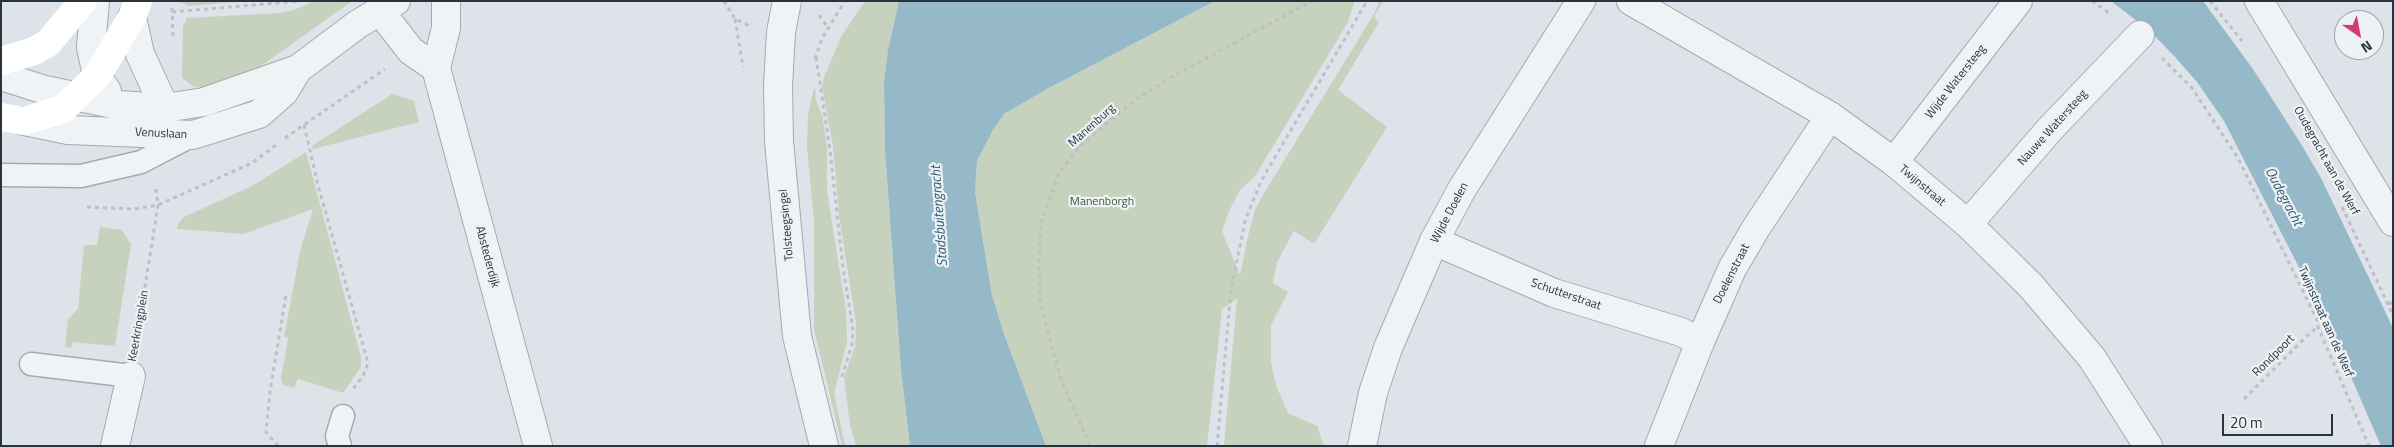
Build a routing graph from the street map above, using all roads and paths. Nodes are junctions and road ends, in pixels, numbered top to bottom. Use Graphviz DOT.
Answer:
graph roads {
  1 [pos="83,1"];
  2 [pos="95,1"];
  3 [pos="300,1"];
  4 [pos="446,1"];
  5 [pos="787,1"];
  6 [pos="1312,1"];
  7 [pos="1367,1"];
  8 [pos="1582,1"];
  9 [pos="1631,1"];
  10 [pos="2018,1"];
  11 [pos="2092,1"];
  12 [pos="2210,1"];
  13 [pos="2259,1"];
  14 [pos="388,6"];
  15 [pos="135,9"];
  16 [pos="172,12"];
  17 [pos="2140,35"];
  18 [pos="2243,42"];
  19 [pos="412,51"];
  20 [pos="816,57"];
  21 [pos="1,61"];
  22 [pos="436,68"];
  23 [pos="298,69"];
  24 [pos="1,76"];
  25 [pos="97,76"];
  26 [pos="77,97"];
  27 [pos="118,106"];
  28 [pos="164,108"];
  29 [pos="1830,116"];
  30 [pos="13,119"];
  31 [pos="304,125"];
  32 [pos="147,133"];
  33 [pos="194,136"];
  34 [pos="1894,162"];
  35 [pos="1,175"];
  36 [pos="2340,201"];
  37 [pos="158,205"];
  38 [pos="92,208"];
  39 [pos="2393,222"];
  40 [pos="1968,224"];
  41 [pos="1434,241"];
  42 [pos="286,294"];
  43 [pos="2393,302"];
  44 [pos="2388,304"];
  45 [pos="2393,315"];
  46 [pos="2318,328"];
  47 [pos="1700,342"];
  48 [pos="31,364"];
  49 [pos="131,376"];
  50 [pos="841,381"];
  51 [pos="2244,399"];
  52 [pos="343,416"];
  53 [pos="116,446"];
  54 [pos="278,446"];
  55 [pos="340,446"];
  56 [pos="538,446"];
  57 [pos="824,446"];
  58 [pos="1090,446"];
  59 [pos="1217,446"];
  60 [pos="1362,446"];
  61 [pos="1659,446"];
  62 [pos="2148,446"];
  63 [pos="2369,446"];
  1 -- 21 [label="main road"];
  2 -- 25 [label="street"];
  3 -- 16 [label="path"];
  4 -- 22 [label="street, Abstederdijk"];
  5 -- 57 [label="street, Tolsteegsingel"];
  6 -- 58 [label="path, Manenburg"];
  7 -- 59 [label="path"];
  8 -- 41 [label="street, Wijde Doelen"];
  9 -- 29 [label="street, Twijnstraat"];
  10 -- 34 [label="street, Wijde Watersteeg"];
  11 -- 17 [label="path, Twijnstraat aan de Werf"];
  12 -- 18 [label="path"];
  13 -- 39 [label="street"];
  14 -- 19 [label="street"];
  14 -- 23 [label="street, Venuslaan"];
  15 -- 25 [label="main road"];
  15 -- 28 [label="street"];
  17 -- 40 [label="street, Nauwe Watersteeg"];
  17 -- 46 [label="path, Twijnstraat aan de Werf"];
  19 -- 22 [label="street"];
  19 -- 31 [label="path"];
  20 -- 50 [label="path"];
  22 -- 56 [label="street, Abstederdijk"];
  23 -- 28 [label="street, Venuslaan"];
  23 -- 33 [label="street, Venuslaan"];
  24 -- 26 [label="street, Venuslaan"];
  25 -- 26 [label="main road"];
  25 -- 27 [label="street"];
  26 -- 27 [label="street, Venuslaan"];
  26 -- 30 [label="main road"];
  27 -- 28 [label="street, Venuslaan"];
  27 -- 32 [label="street"];
  29 -- 34 [label="street, Twijnstraat"];
  29 -- 47 [label="street, Doelenstraat"];
  30 -- 32 [label="street, Venuslaan"];
  31 -- 37 [label="path"];
  31 -- 52 [label="path"];
  32 -- 33 [label="street, Venuslaan"];
  33 -- 35 [label="lane"];
  34 -- 40 [label="street, Twijnstraat"];
  36 -- 44 [label="path, Oudegracht aan de Werf"];
  37 -- 38 [label="path"];
  37 -- 49 [label="path, Keerkringplein"];
  40 -- 62 [label="street, Twijnstraat"];
  41 -- 47 [label="street, Schutterstraat"];
  41 -- 60 [label="street, Wijde Doelen"];
  42 -- 54 [label="path"];
  43 -- 44 [label="path"];
  44 -- 45 [label="path, Oudegracht aan de Werf"];
  46 -- 51 [label="path, Rondpoort"];
  46 -- 63 [label="path, Twijnstraat aan de Werf"];
  47 -- 61 [label="street, Doelenstraat"];
  48 -- 49 [label="lane"];
  49 -- 53 [label="street, Keerkringplein"];
  52 -- 55 [label="lane"];
}
